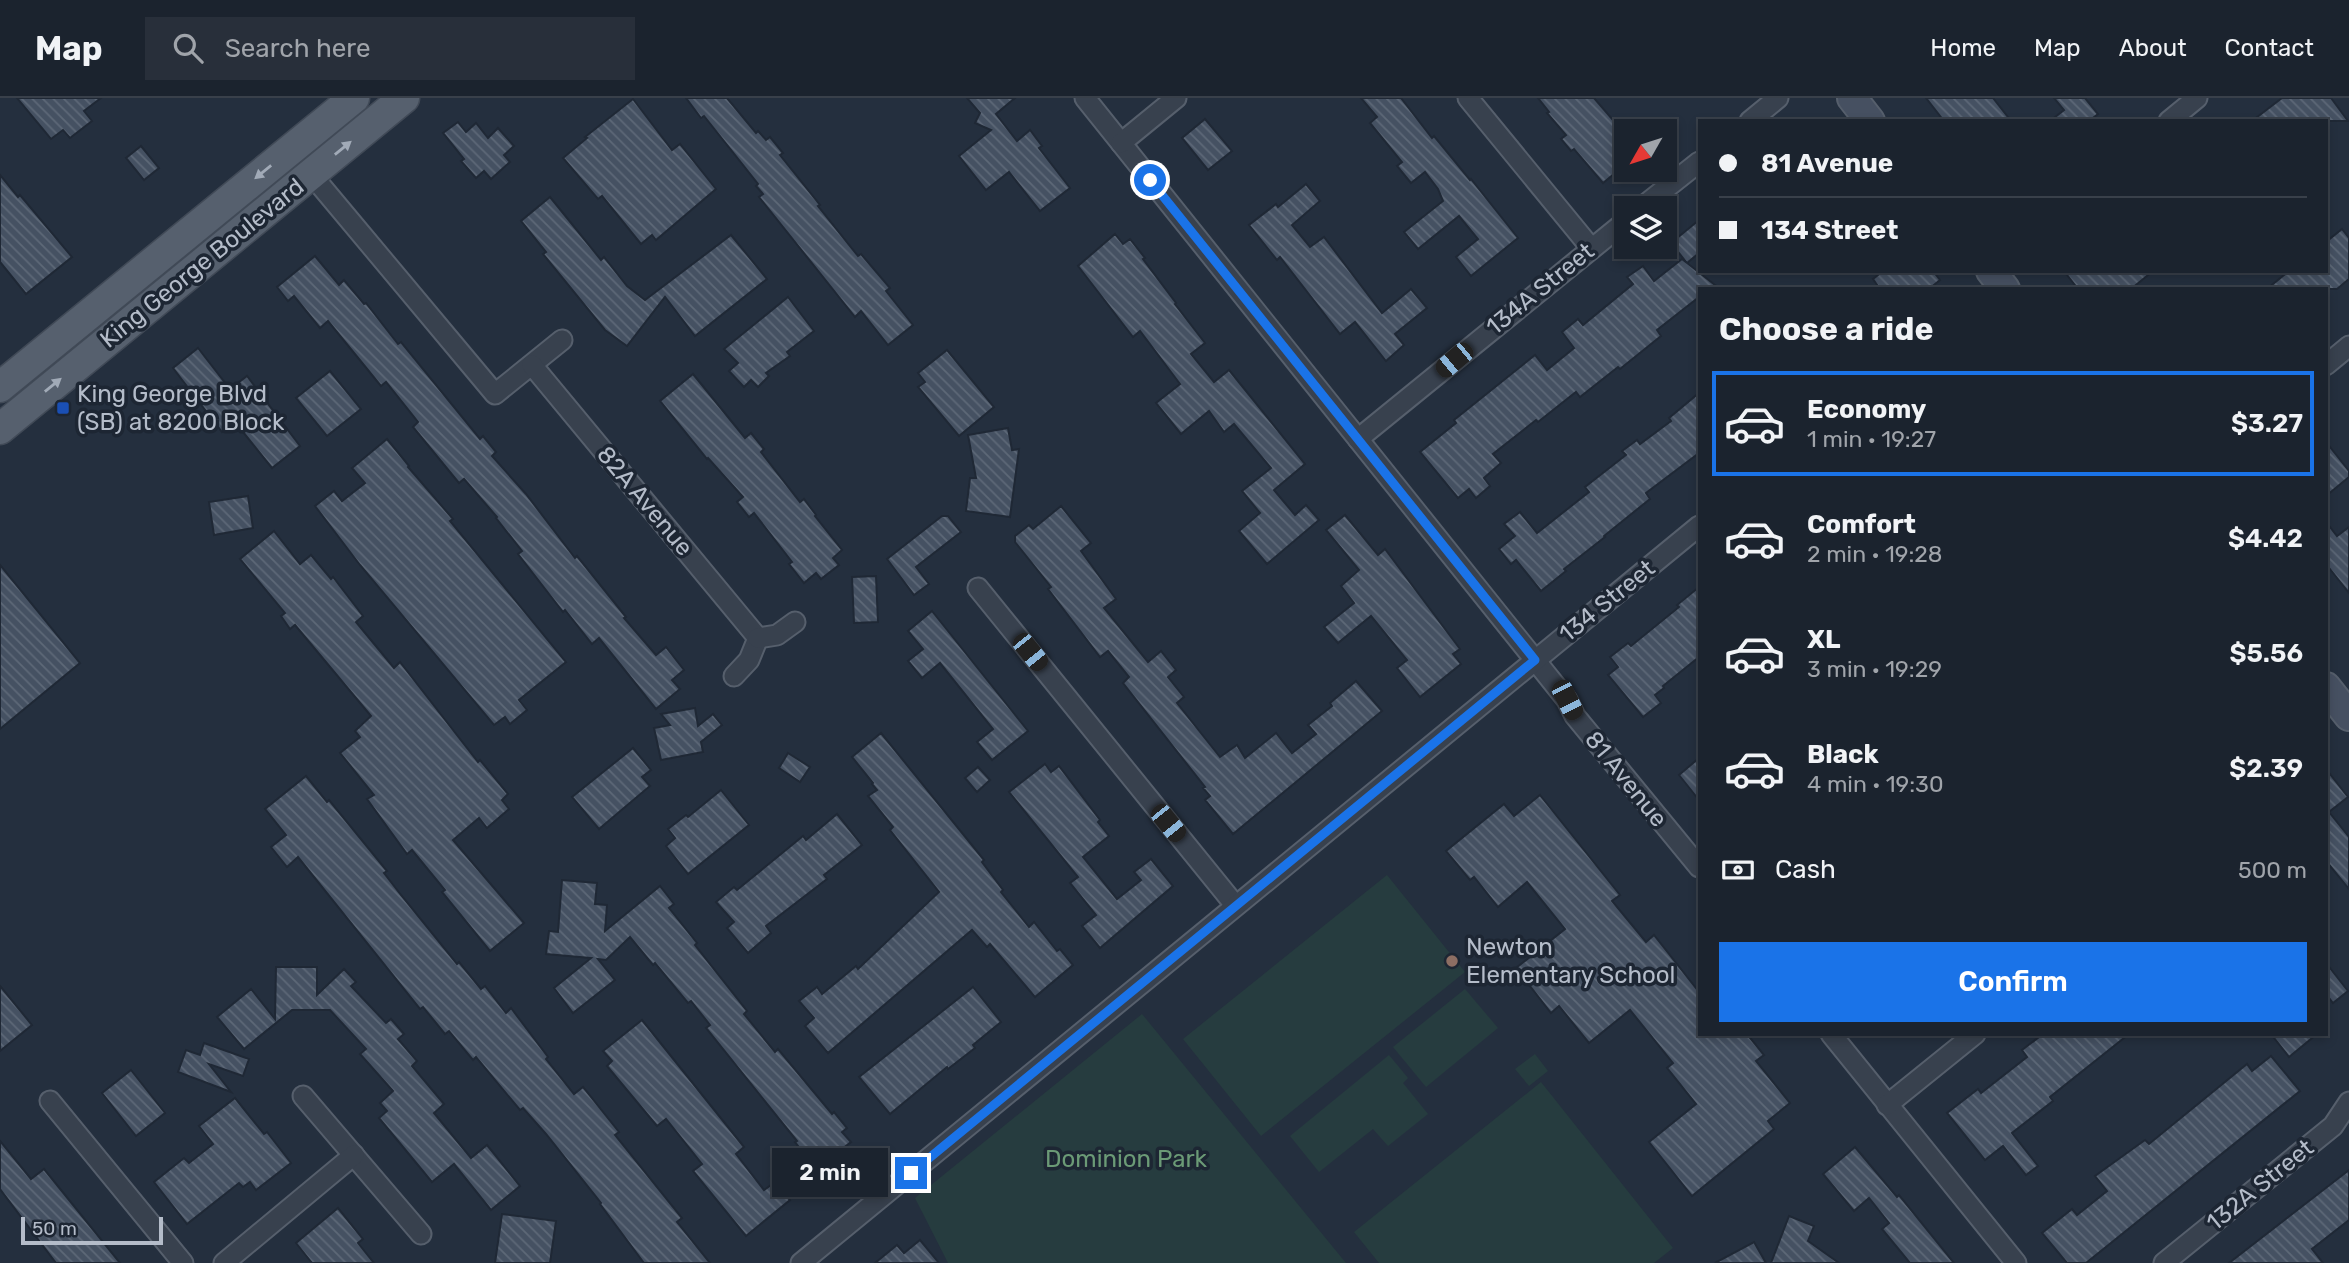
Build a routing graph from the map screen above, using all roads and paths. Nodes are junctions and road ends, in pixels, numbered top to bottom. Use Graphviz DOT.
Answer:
graph roads {
  1 [pos="354,98"];
  2 [pos="404,98"];
  3 [pos="1085,98"];
  4 [pos="1176,98"];
  5 [pos="1468,98"];
  6 [pos="1779,98"];
  7 [pos="1852,98"];
  8 [pos="2197,98"];
  9 [pos="1753,119"];
  10 [pos="1868,119"];
  11 [pos="2171,119"];
  12 [pos="1121,143"];
  13 [pos="1698,163"];
  14 [pos="311,174"];
  15 [pos="1656,196"];
  16 [pos="1614,230"];
  17 [pos="1591,248"];
  18 [pos="562,340"];
  19 [pos="2349,346"];
  20 [pos="2328,363"];
  21 [pos="532,365"];
  22 [pos="0,387"];
  23 [pos="0,429"];
  24 [pos="1358,439"];
  25 [pos="1698,527"];
  26 [pos="978,587"];
  27 [pos="795,622"];
  28 [pos="758,638"];
  29 [pos="1535,660"];
  30 [pos="734,676"];
  31 [pos="2328,689"];
  32 [pos="2348,714"];
  33 [pos="1698,866"];
  34 [pos="1235,905"];
  35 [pos="1833,1036"];
  36 [pos="1973,1036"];
  37 [pos="303,1096"];
  38 [pos="50,1101"];
  39 [pos="2349,1102"];
  40 [pos="1887,1105"];
  41 [pos="354,1155"];
  42 [pos="421,1234"];
  43 [pos="183,1263"];
  44 [pos="224,1263"];
  45 [pos="801,1263"];
  46 [pos="2016,1263"];
  47 [pos="2164,1263"];
  1 -- 22 [label="main road, King George Boulevard, one-way"];
  14 -- 2 [label="main road, King George Boulevard, one-way"];
  3 -- 12 [label="street, 81 Avenue"];
  4 -- 12 [label="street"];
  5 -- 17 [label="street"];
  6 -- 9 [label="street"];
  7 -- 10 [label="main road"];
  8 -- 11 [label="street"];
  12 -- 24 [label="street, 81 Avenue"];
  13 -- 15 [label="street"];
  14 -- 21 [label="street"];
  23 -- 14 [label="main road, King George Boulevard, one-way"];
  16 -- 17 [label="street, 134A Street"];
  17 -- 24 [label="street, 134A Street"];
  18 -- 21 [label="street"];
  19 -- 20 [label="street"];
  21 -- 28 [label="street, 82A Avenue"];
  24 -- 29 [label="street, 81 Avenue"];
  25 -- 29 [label="street, 134 Street"];
  26 -- 34 [label="street"];
  27 -- 28 [label="street"];
  28 -- 30 [label="street"];
  29 -- 33 [label="street, 81 Avenue"];
  29 -- 34 [label="street, 134 Street"];
  31 -- 32 [label="main road"];
  34 -- 45 [label="street, 134 Street"];
  35 -- 40 [label="street"];
  36 -- 40 [label="street"];
  37 -- 41 [label="street"];
  38 -- 43 [label="street"];
  39 -- 47 [label="street, 132A Street"];
  40 -- 46 [label="street"];
  41 -- 42 [label="street"];
  41 -- 44 [label="street"];
}
